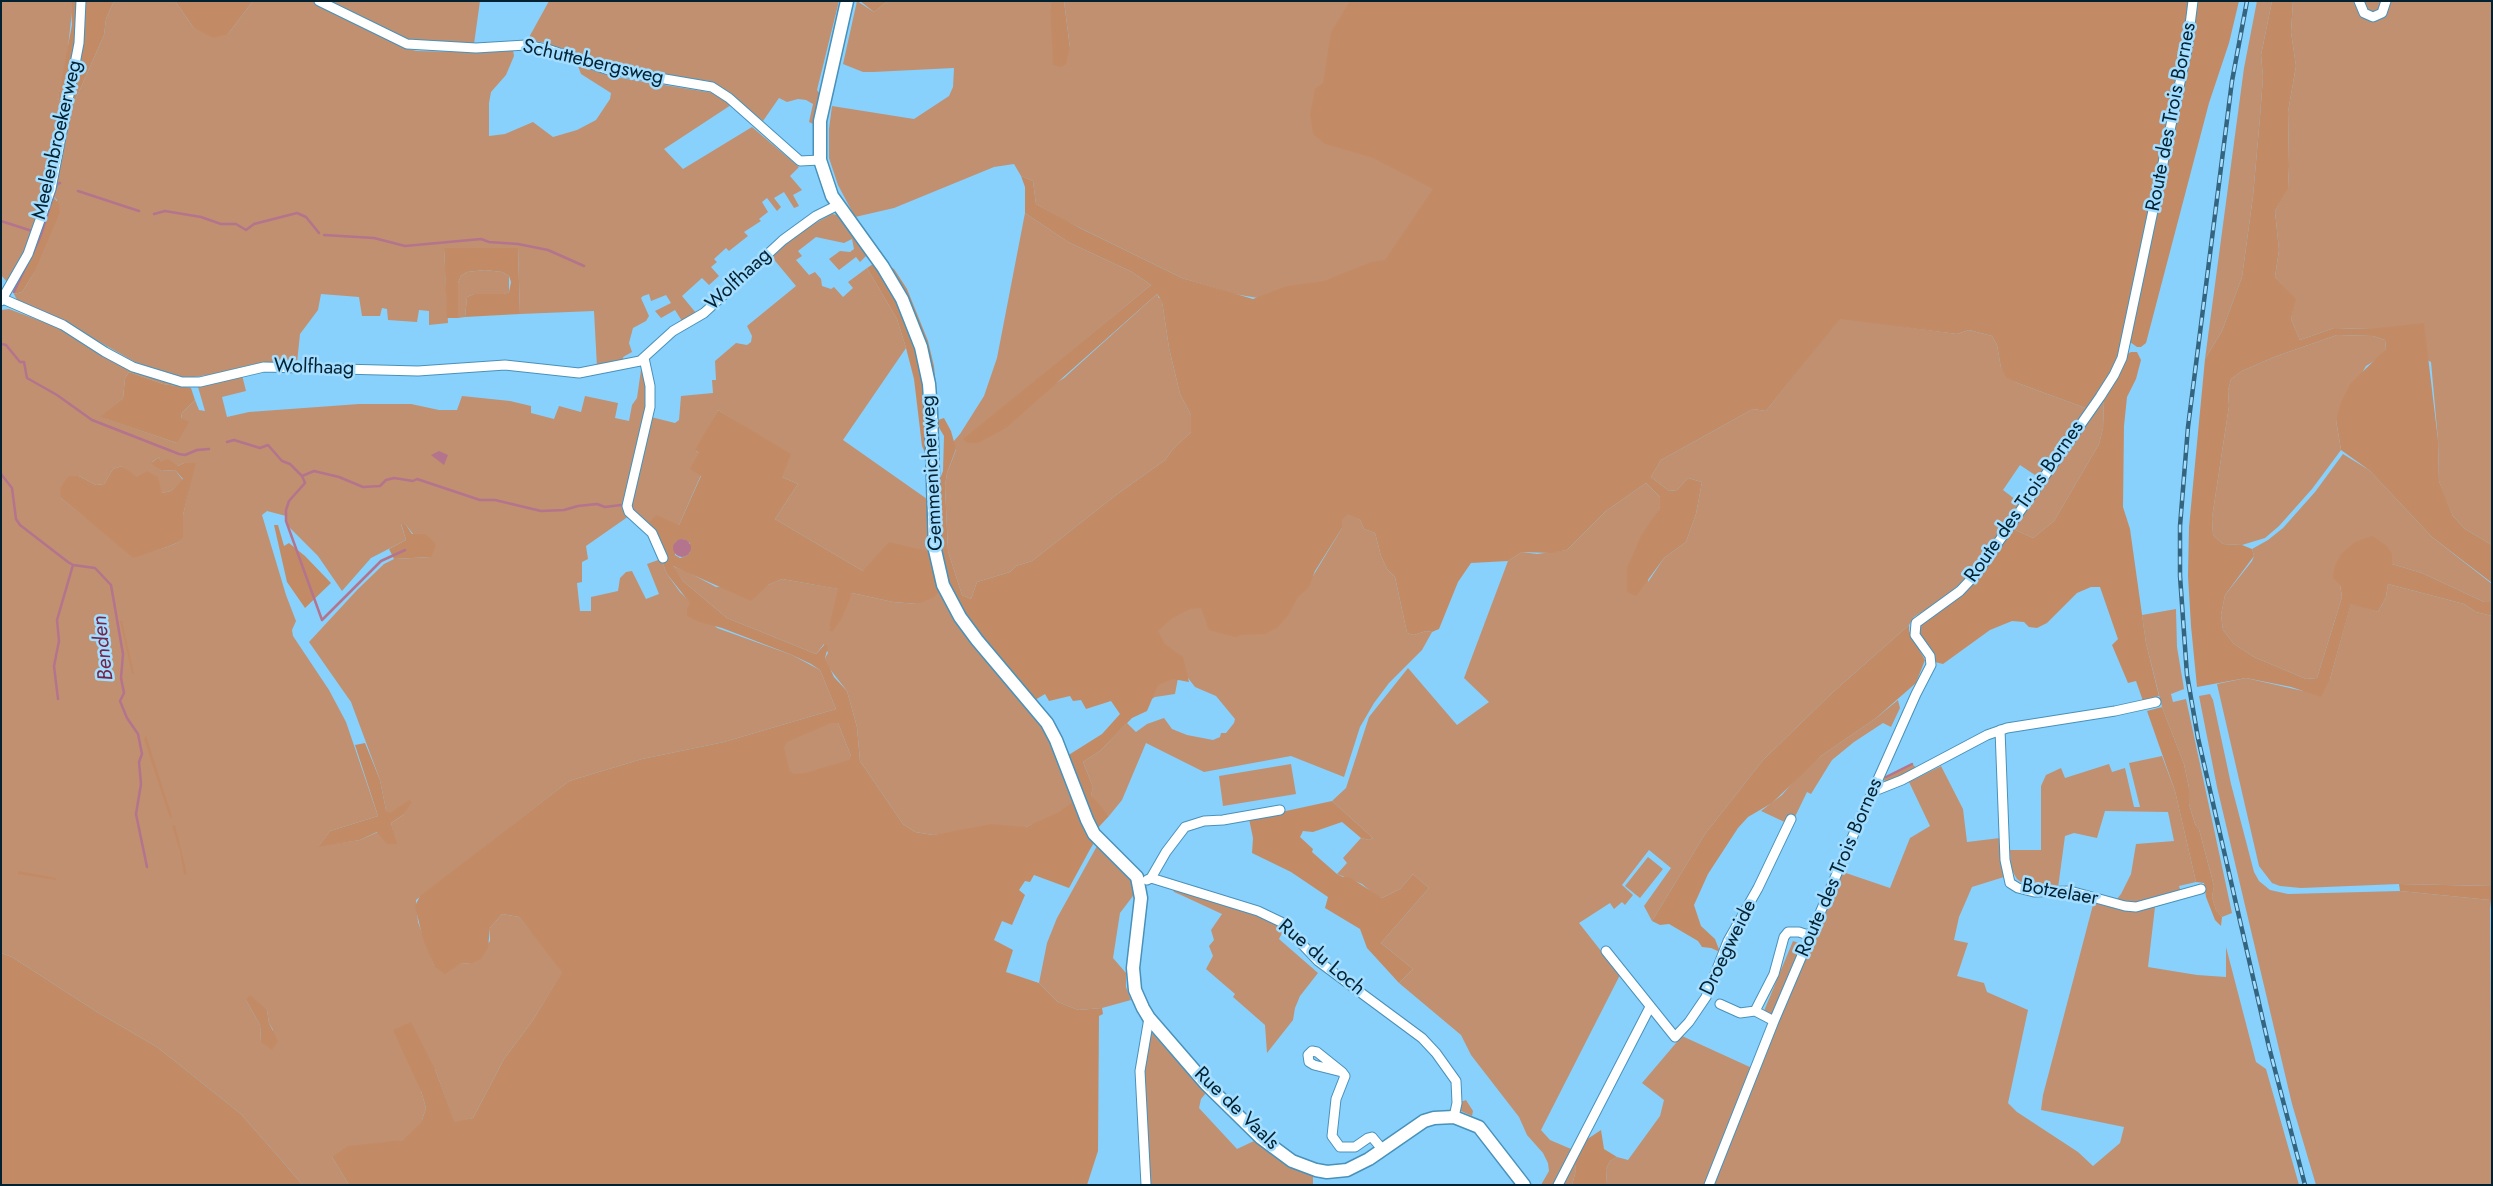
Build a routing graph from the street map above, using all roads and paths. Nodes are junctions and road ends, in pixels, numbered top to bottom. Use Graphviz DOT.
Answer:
graph roads {
  1 [pos="81,1"];
  2 [pos="319,1"];
  3 [pos="847,1"];
  4 [pos="2192,1"];
  5 [pos="2359,1"];
  6 [pos="2386,1"];
  7 [pos="820,160"];
  8 [pos="838,205"];
  9 [pos="2,300"];
  10 [pos="644,358"];
  11 [pos="663,558"];
  12 [pos="2156,702"];
  13 [pos="2000,730"];
  14 [pos="1872,792"];
  15 [pos="1280,810"];
  16 [pos="1791,819"];
  17 [pos="1145,880"];
  18 [pos="2201,889"];
  19 [pos="1811,936"];
  20 [pos="1606,951"];
  21 [pos="1720,1004"];
  22 [pos="1650,1007"];
  23 [pos="1755,1011"];
  24 [pos="1149,1018"];
  25 [pos="1774,1021"];
  26 [pos="1342,1072"];
  27 [pos="1454,1117"];
  28 [pos="1382,1149"];
  29 [pos="1146,1185"];
  30 [pos="1524,1185"];
  31 [pos="1558,1185"];
  32 [pos="1709,1185"];
  1 -- 9 [label="street, Meelenbroekerweg"];
  2 -- 7 [label="street, Schuttebergsweg"];
  3 -- 7 [label="main road"];
  4 -- 14 [label="street, Route des Trois Bornes"];
  5 -- 6 [label="street"];
  7 -- 8 [label="main road"];
  8 -- 10 [label="street, Wolfhaag"];
  8 -- 17 [label="main road, Gemmenicherweg"];
  9 -- 10 [label="street, Wolfhaag"];
  10 -- 11 [label="street"];
  12 -- 13 [label="street"];
  13 -- 14 [label="street"];
  13 -- 18 [label="street, Botzelaer"];
  14 -- 19 [label="street, Route des Trois Bornes"];
  15 -- 17 [label="street"];
  16 -- 22 [label="street, Droegweide"];
  17 -- 24 [label="main road, Rue de Vaals"];
  17 -- 27 [label="street, Rue du Loch"];
  19 -- 23 [label="street"];
  19 -- 25 [label="street, Route des Trois Bornes"];
  20 -- 22 [label="street, Droegweide"];
  21 -- 23 [label="street"];
  22 -- 31 [label="street"];
  23 -- 25 [label="street"];
  24 -- 28 [label="main road, Rue de Vaals"];
  24 -- 29 [label="street"];
  25 -- 32 [label="street, Route des Trois Bornes"];
  26 -- 28 [label="street"];
  27 -- 28 [label="main road, Rue de Vaals"];
  27 -- 30 [label="main road, Rue de Vaals"];
}
